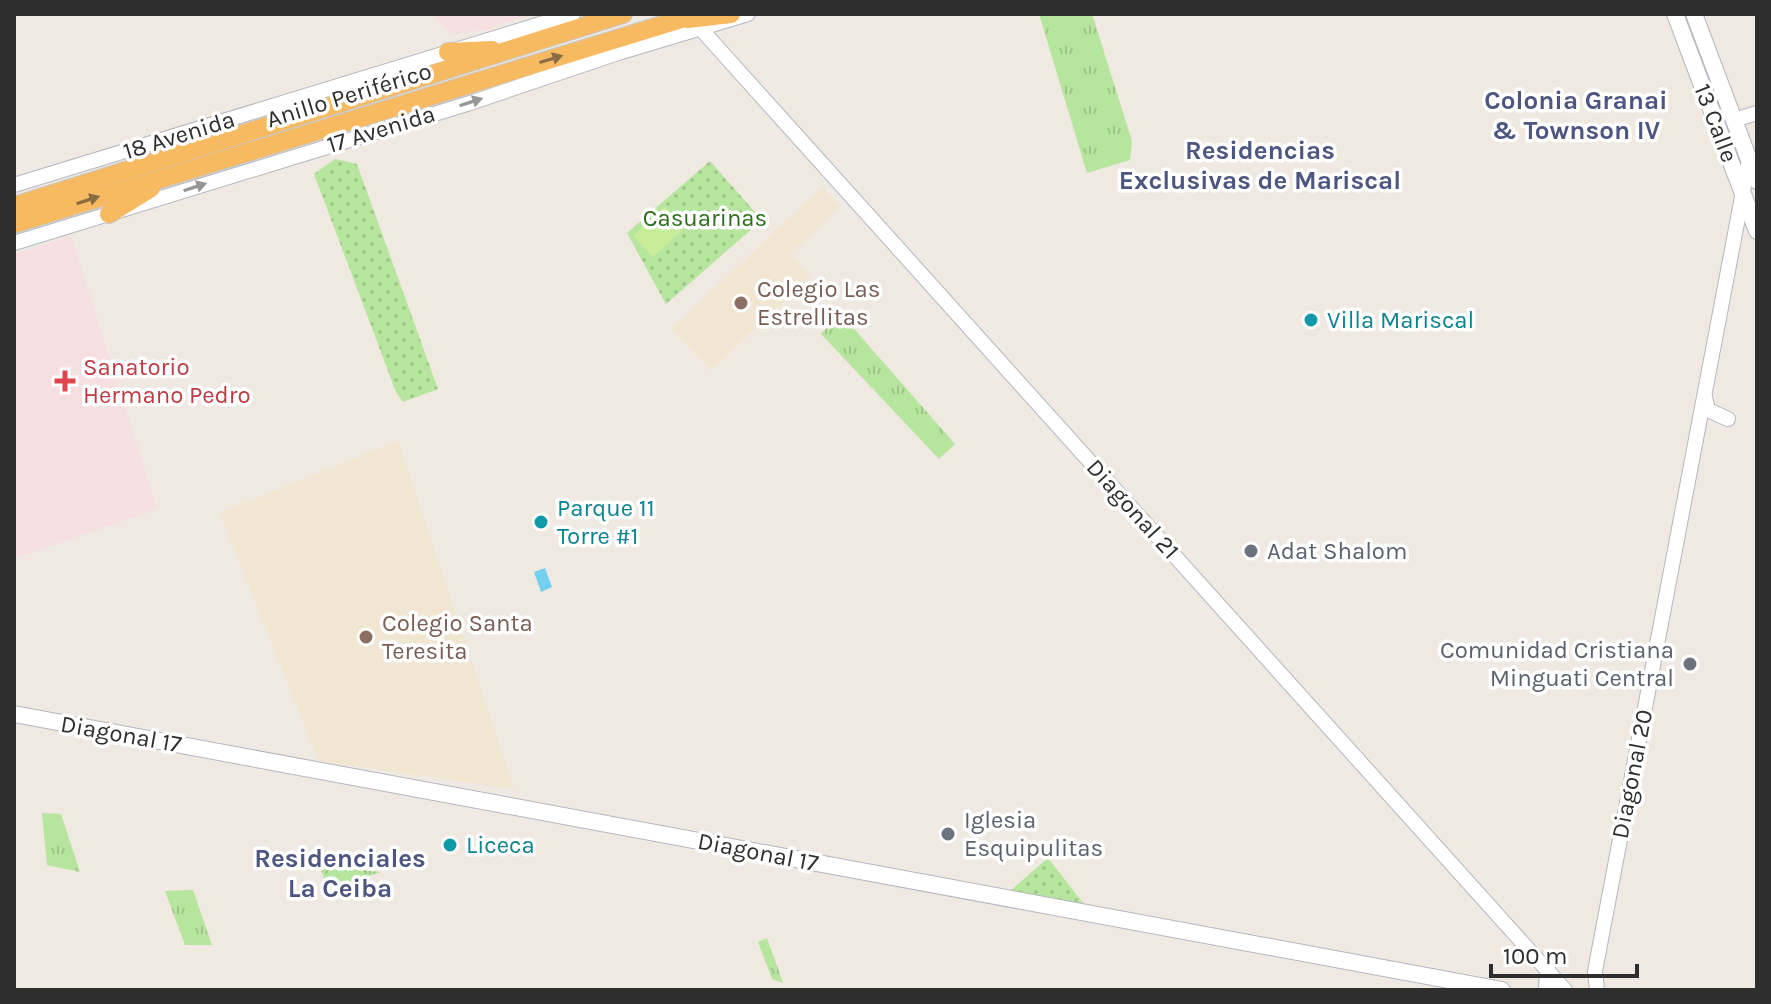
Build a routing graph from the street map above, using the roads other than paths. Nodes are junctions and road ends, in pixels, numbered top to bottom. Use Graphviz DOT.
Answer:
graph roads {
  1 [pos="573,14"];
  2 [pos="623,14"];
  3 [pos="731,14"];
  4 [pos="748,14"];
  5 [pos="1675,14"];
  6 [pos="1694,14"];
  7 [pos="677,21"];
  8 [pos="699,21"];
  9 [pos="519,49"];
  10 [pos="448,52"];
  11 [pos="1757,113"];
  12 [pos="1734,120"];
  13 [pos="1749,160"];
  14 [pos="175,172"];
  15 [pos="1757,181"];
  16 [pos="14,185"];
  17 [pos="1740,186"];
  18 [pos="14,206"];
  19 [pos="109,214"];
  20 [pos="14,224"];
  21 [pos="1757,231"];
  22 [pos="14,243"];
  23 [pos="1705,387"];
  24 [pos="1728,419"];
  25 [pos="1696,435"];
  26 [pos="14,714"];
  27 [pos="1548,971"];
  28 [pos="1595,971"];
  29 [pos="1502,990"];
  30 [pos="1547,990"];
  31 [pos="1565,990"];
  32 [pos="1586,990"];
  33 [pos="1597,990"];
  1 -- 10 [label="street, 18 Avenida"];
  2 -- 9 [label="highway, Anillo Periférico"];
  3 -- 7 [label="highway"];
  4 -- 8 [label="street, 17 Avenida"];
  5 -- 17 [label="main road, 13 Calle"];
  6 -- 12 [label="main road, 13 Calle"];
  7 -- 8 [label="highway, Anillo Periférico"];
  14 -- 7 [label="highway, Anillo Periférico, one-way"];
  19 -- 8 [label="street, 17 Avenida, one-way"];
  8 -- 27 [label="street, Diagonal 21"];
  9 -- 10 [label="highway"];
  9 -- 18 [label="highway, Anillo Periférico"];
  10 -- 16 [label="street, 18 Avenida"];
  11 -- 12 [label="street"];
  12 -- 13 [label="main road, 13 Calle"];
  13 -- 15 [label="main road, 13 Calle"];
  13 -- 17 [label="street, Diagonal 20"];
  14 -- 19 [label="highway"];
  20 -- 14 [label="highway, Anillo Periférico, one-way"];
  17 -- 21 [label="main road, 13 Calle"];
  17 -- 23 [label="street, Diagonal 20"];
  17 -- 25 [label="street, Diagonal 20"];
  19 -- 22 [label="street, 17 Avenida"];
  23 -- 24 [label="street"];
  23 -- 25 [label="street, Diagonal 20"];
  25 -- 28 [label="street, Diagonal 20"];
  26 -- 29 [label="main road, Diagonal 17"];
  27 -- 30 [label="main road"];
  27 -- 31 [label="street, Diagonal 21"];
  28 -- 32 [label="street, Diagonal 20"];
  28 -- 33 [label="street, Diagonal 20"];
}
